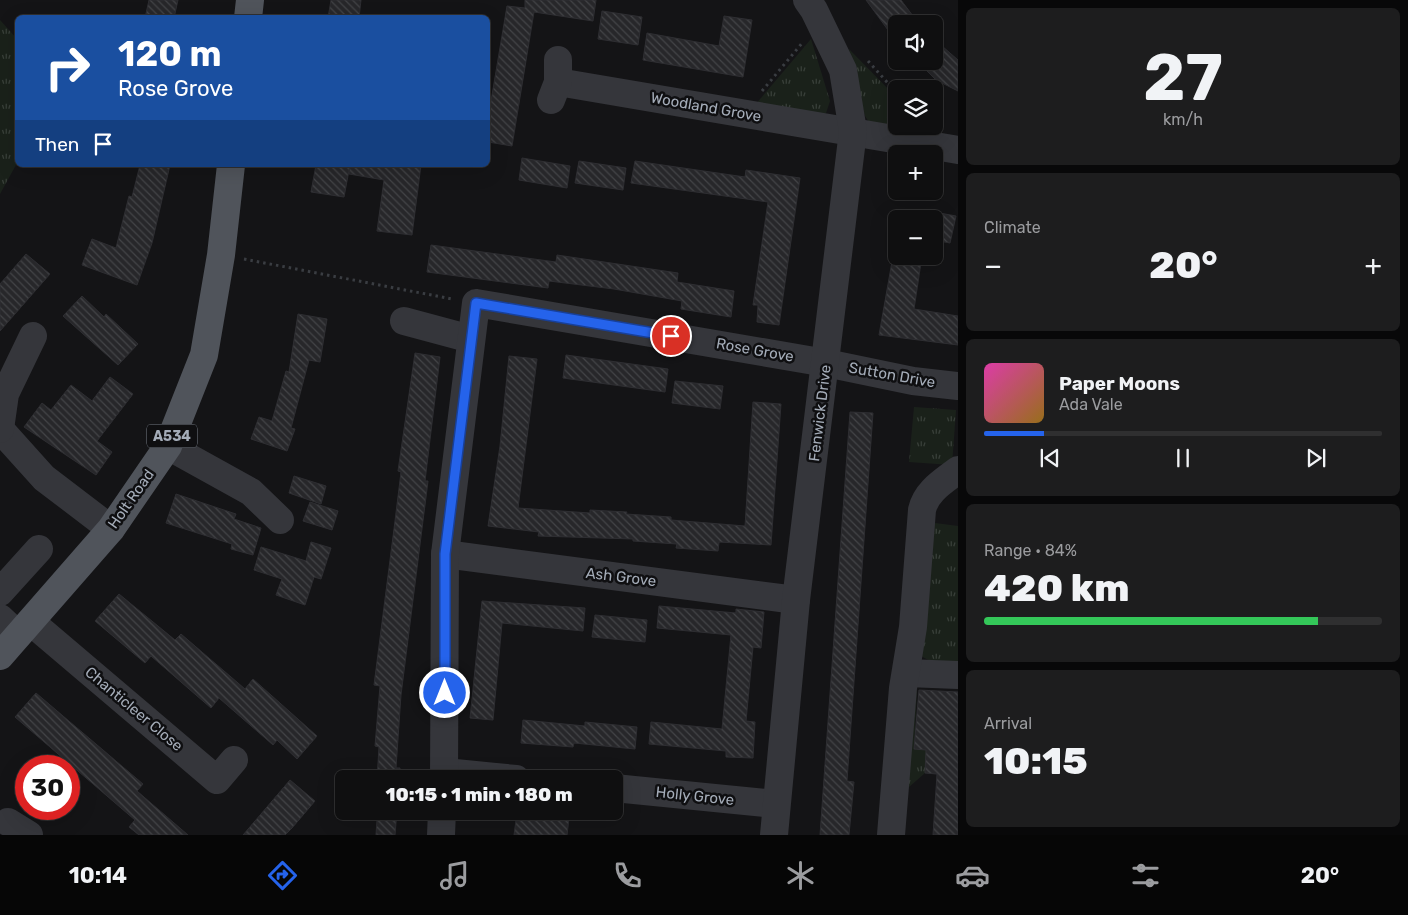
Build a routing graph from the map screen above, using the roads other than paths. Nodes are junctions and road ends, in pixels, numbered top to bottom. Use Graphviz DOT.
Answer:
graph roads {
  1 [pos="250,0"];
  2 [pos="814,11"];
  3 [pos="248,15"];
  4 [pos="555,80"];
  5 [pos="853,131"];
  6 [pos="958,150"];
  7 [pos="231,167"];
  8 [pos="404,321"];
  9 [pos="33,336"];
  10 [pos="471,339"];
  11 [pos="826,363"];
  12 [pos="958,386"];
  13 [pos="0,429"];
  14 [pos="168,446"];
  15 [pos="958,470"];
  16 [pos="280,520"];
  17 [pos="111,529"];
  18 [pos="39,550"];
  19 [pos="445,554"];
  20 [pos="0,592"];
  21 [pos="796,600"];
  22 [pos="17,625"];
  23 [pos="0,656"];
  24 [pos="907,673"];
  25 [pos="958,675"];
  26 [pos="234,760"];
  27 [pos="444,770"];
  28 [pos="623,789"];
  29 [pos="776,804"];
  30 [pos="442,820"];
  31 [pos="441,835"];
  32 [pos="774,835"];
  33 [pos="891,835"];
  1 -- 3 [label="main road"];
  2 -- 5 [label="street, Fenwick Drive"];
  4 -- 5 [label="street, Woodland Grove"];
  5 -- 6 [label="street, Woodland Grove"];
  5 -- 11 [label="street, Fenwick Drive"];
  7 -- 14 [label="main road, Holt Road / A534"];
  8 -- 10 [label="street"];
  9 -- 13 [label="street"];
  10 -- 11 [label="street, Rose Grove"];
  10 -- 19 [label="street"];
  11 -- 12 [label="street, Sutton Drive"];
  11 -- 21 [label="street, Fenwick Drive"];
  13 -- 17 [label="street"];
  14 -- 16 [label="street"];
  14 -- 17 [label="main road, Holt Road / A534"];
  15 -- 24 [label="street"];
  17 -- 22 [label="main road, Holt Road / A534"];
  18 -- 20 [label="street"];
  19 -- 21 [label="street, Ash Grove"];
  19 -- 27 [label="street"];
  21 -- 29 [label="street, Fenwick Drive"];
  22 -- 23 [label="main road, Holt Road / A534"];
  22 -- 26 [label="street, Chanticleer Close"];
  24 -- 25 [label="street"];
  24 -- 33 [label="street"];
  28 -- 29 [label="street, Holly Grove"];
  29 -- 32 [label="street, Fenwick Drive"];
  30 -- 31 [label="street"];
}
